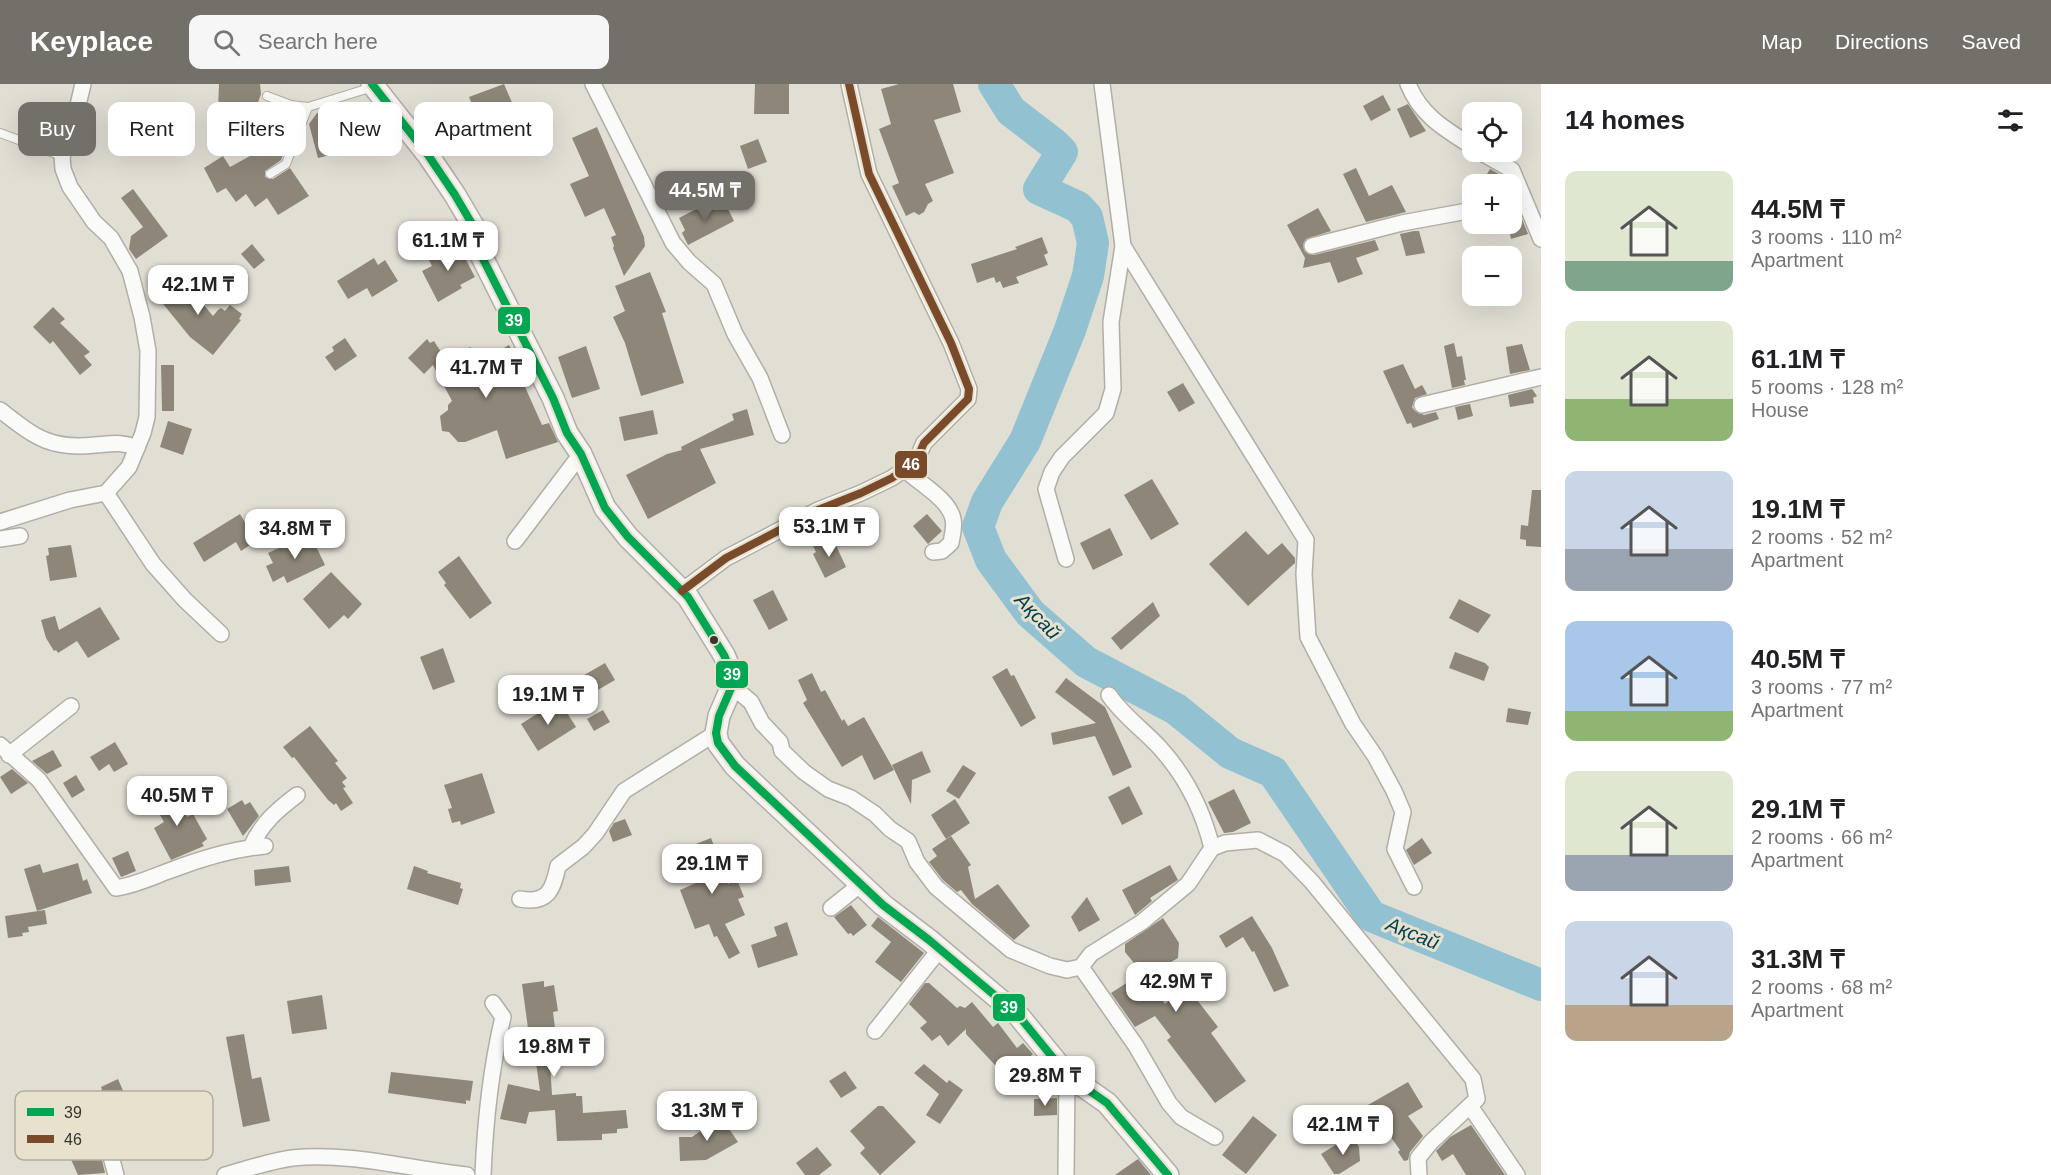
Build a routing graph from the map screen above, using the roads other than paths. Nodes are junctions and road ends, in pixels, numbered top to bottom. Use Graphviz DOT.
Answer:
graph roads {
  1 [pos="83,84"];
  2 [pos="593,84"];
  3 [pos="849,84"];
  4 [pos="1102,84"];
  5 [pos="1408,84"];
  6 [pos="373,86"];
  7 [pos="267,96"];
  8 [pos="79,102"];
  9 [pos="308,107"];
  10 [pos="0,133"];
  11 [pos="18,140"];
  12 [pos="1462,140"];
  13 [pos="62,156"];
  14 [pos="1498,162"];
  15 [pos="270,174"];
  16 [pos="1513,174"];
  17 [pos="1522,206"];
  18 [pos="1462,212"];
  19 [pos="1541,239"];
  20 [pos="1123,246"];
  21 [pos="1312,246"];
  22 [pos="1541,377"];
  23 [pos="1422,405"];
  24 [pos="0,410"];
  25 [pos="782,435"];
  26 [pos="136,447"];
  27 [pos="581,454"];
  28 [pos="904,469"];
  29 [pos="106,493"];
  30 [pos="0,522"];
  31 [pos="20,536"];
  32 [pos="0,539"];
  33 [pos="515,541"];
  34 [pos="933,552"];
  35 [pos="1066,560"];
  36 [pos="681,591"];
  37 [pos="221,633"];
  38 [pos="732,686"];
  39 [pos="1108,695"];
  40 [pos="71,706"];
  41 [pos="716,733"];
  42 [pos="5,750"];
  43 [pos="297,795"];
  44 [pos="1212,848"];
  45 [pos="861,884"];
  46 [pos="1414,887"];
  47 [pos="520,898"];
  48 [pos="831,908"];
  49 [pos="940,949"];
  50 [pos="1081,966"];
  51 [pos="494,1003"];
  52 [pos="875,1031"];
  53 [pos="1067,1075"];
  54 [pos="1470,1106"];
  55 [pos="1215,1137"];
  56 [pos="112,1160"];
  57 [pos="116,1175"];
  58 [pos="225,1175"];
  59 [pos="467,1175"];
  60 [pos="483,1175"];
  61 [pos="1066,1175"];
  62 [pos="1168,1175"];
  63 [pos="1419,1175"];
  64 [pos="1517,1175"];
  1 -- 8 [label="street"];
  2 -- 25 [label="street"];
  3 -- 28 [label="street"];
  4 -- 20 [label="street"];
  5 -- 12 [label="street"];
  6 -- 9 [label="lane"];
  6 -- 27 [label="street"];
  7 -- 9 [label="lane"];
  9 -- 15 [label="lane"];
  10 -- 11 [label="lane"];
  13 -- 26 [label="street"];
  14 -- 16 [label="street"];
  17 -- 19 [label="street"];
  18 -- 21 [label="street"];
  20 -- 35 [label="street"];
  20 -- 46 [label="street"];
  22 -- 23 [label="street"];
  24 -- 26 [label="street"];
  26 -- 29 [label="street"];
  27 -- 33 [label="street"];
  27 -- 36 [label="street"];
  28 -- 34 [label="street"];
  28 -- 36 [label="street"];
  29 -- 30 [label="street"];
  29 -- 37 [label="street"];
  31 -- 32 [label="street"];
  36 -- 38 [label="street"];
  38 -- 41 [label="street"];
  38 -- 50 [label="street"];
  39 -- 44 [label="street"];
  40 -- 42 [label="street"];
  41 -- 45 [label="street"];
  41 -- 47 [label="street"];
  42 -- 43 [label="street"];
  44 -- 50 [label="street"];
  44 -- 54 [label="street"];
  45 -- 48 [label="street"];
  45 -- 49 [label="street"];
  49 -- 52 [label="street"];
  49 -- 53 [label="street"];
  50 -- 55 [label="street"];
  51 -- 60 [label="street"];
  53 -- 61 [label="street"];
  53 -- 62 [label="street"];
  54 -- 63 [label="street"];
  54 -- 64 [label="street"];
  56 -- 57 [label="street"];
  58 -- 59 [label="street"];
}
